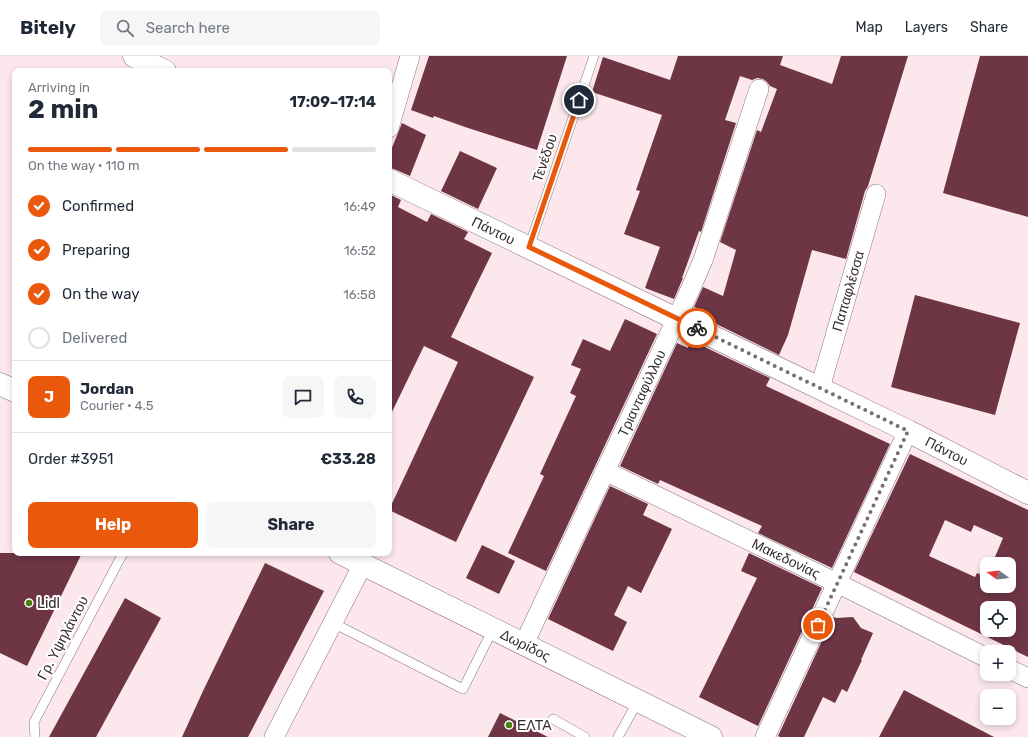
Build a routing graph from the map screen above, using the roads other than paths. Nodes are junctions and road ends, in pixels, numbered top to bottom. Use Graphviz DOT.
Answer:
graph roads {
  1 [pos="134,56"];
  2 [pos="410,56"];
  3 [pos="594,56"];
  4 [pos="159,68"];
  5 [pos="759,89"];
  6 [pos="392,118"];
  7 [pos="392,181"];
  8 [pos="876,194"];
  9 [pos="529,247"];
  10 [pos="676,318"];
  11 [pos="0,384"];
  12 [pos="820,388"];
  13 [pos="12,390"];
  14 [pos="908,431"];
  15 [pos="605,471"];
  16 [pos="1028,493"];
  17 [pos="121,556"];
  18 [pos="346,556"];
  19 [pos="363,564"];
  20 [pos="837,583"];
  21 [pos="333,623"];
  22 [pos="493,629"];
  23 [pos="524,644"];
  24 [pos="980,654"];
  25 [pos="1016,672"];
  26 [pos="1028,678"];
  27 [pos="638,701"];
  28 [pos="553,719"];
  29 [pos="35,737"];
  30 [pos="274,737"];
  31 [pos="585,737"];
  32 [pos="618,737"];
  33 [pos="711,737"];
  34 [pos="765,737"];
  1 -- 4 [label="street"];
  2 -- 6 [label="street"];
  3 -- 9 [label="lane, Τενέδου"];
  5 -- 10 [label="street, Τριανταφύλλου"];
  7 -- 9 [label="street, Πάντου"];
  8 -- 12 [label="street, Παπαφλέσσα"];
  9 -- 10 [label="street, Πάντου"];
  10 -- 12 [label="street, Πάντου"];
  10 -- 15 [label="street, Τριανταφύλλου"];
  11 -- 13 [label="street"];
  12 -- 14 [label="street, Πάντου"];
  14 -- 16 [label="street, Πάντου"];
  14 -- 20 [label="street"];
  15 -- 20 [label="street, Μακεδονίας"];
  15 -- 23 [label="street, Τριανταφύλλου"];
  17 -- 29 [label="lane, Γρ. Υψηλάντου"];
  18 -- 19 [label="street, Δωρίδος"];
  19 -- 21 [label="street"];
  19 -- 22 [label="street, Δωρίδος"];
  20 -- 24 [label="street, Μακεδονίας"];
  20 -- 34 [label="street"];
  21 -- 22 [label="lane"];
  21 -- 30 [label="street"];
  22 -- 23 [label="street, Δωρίδος"];
  23 -- 27 [label="street, Δωρίδος"];
  25 -- 26 [label="street"];
  27 -- 32 [label="lane"];
  27 -- 33 [label="street, Δωρίδος"];
  28 -- 31 [label="lane"];
}
